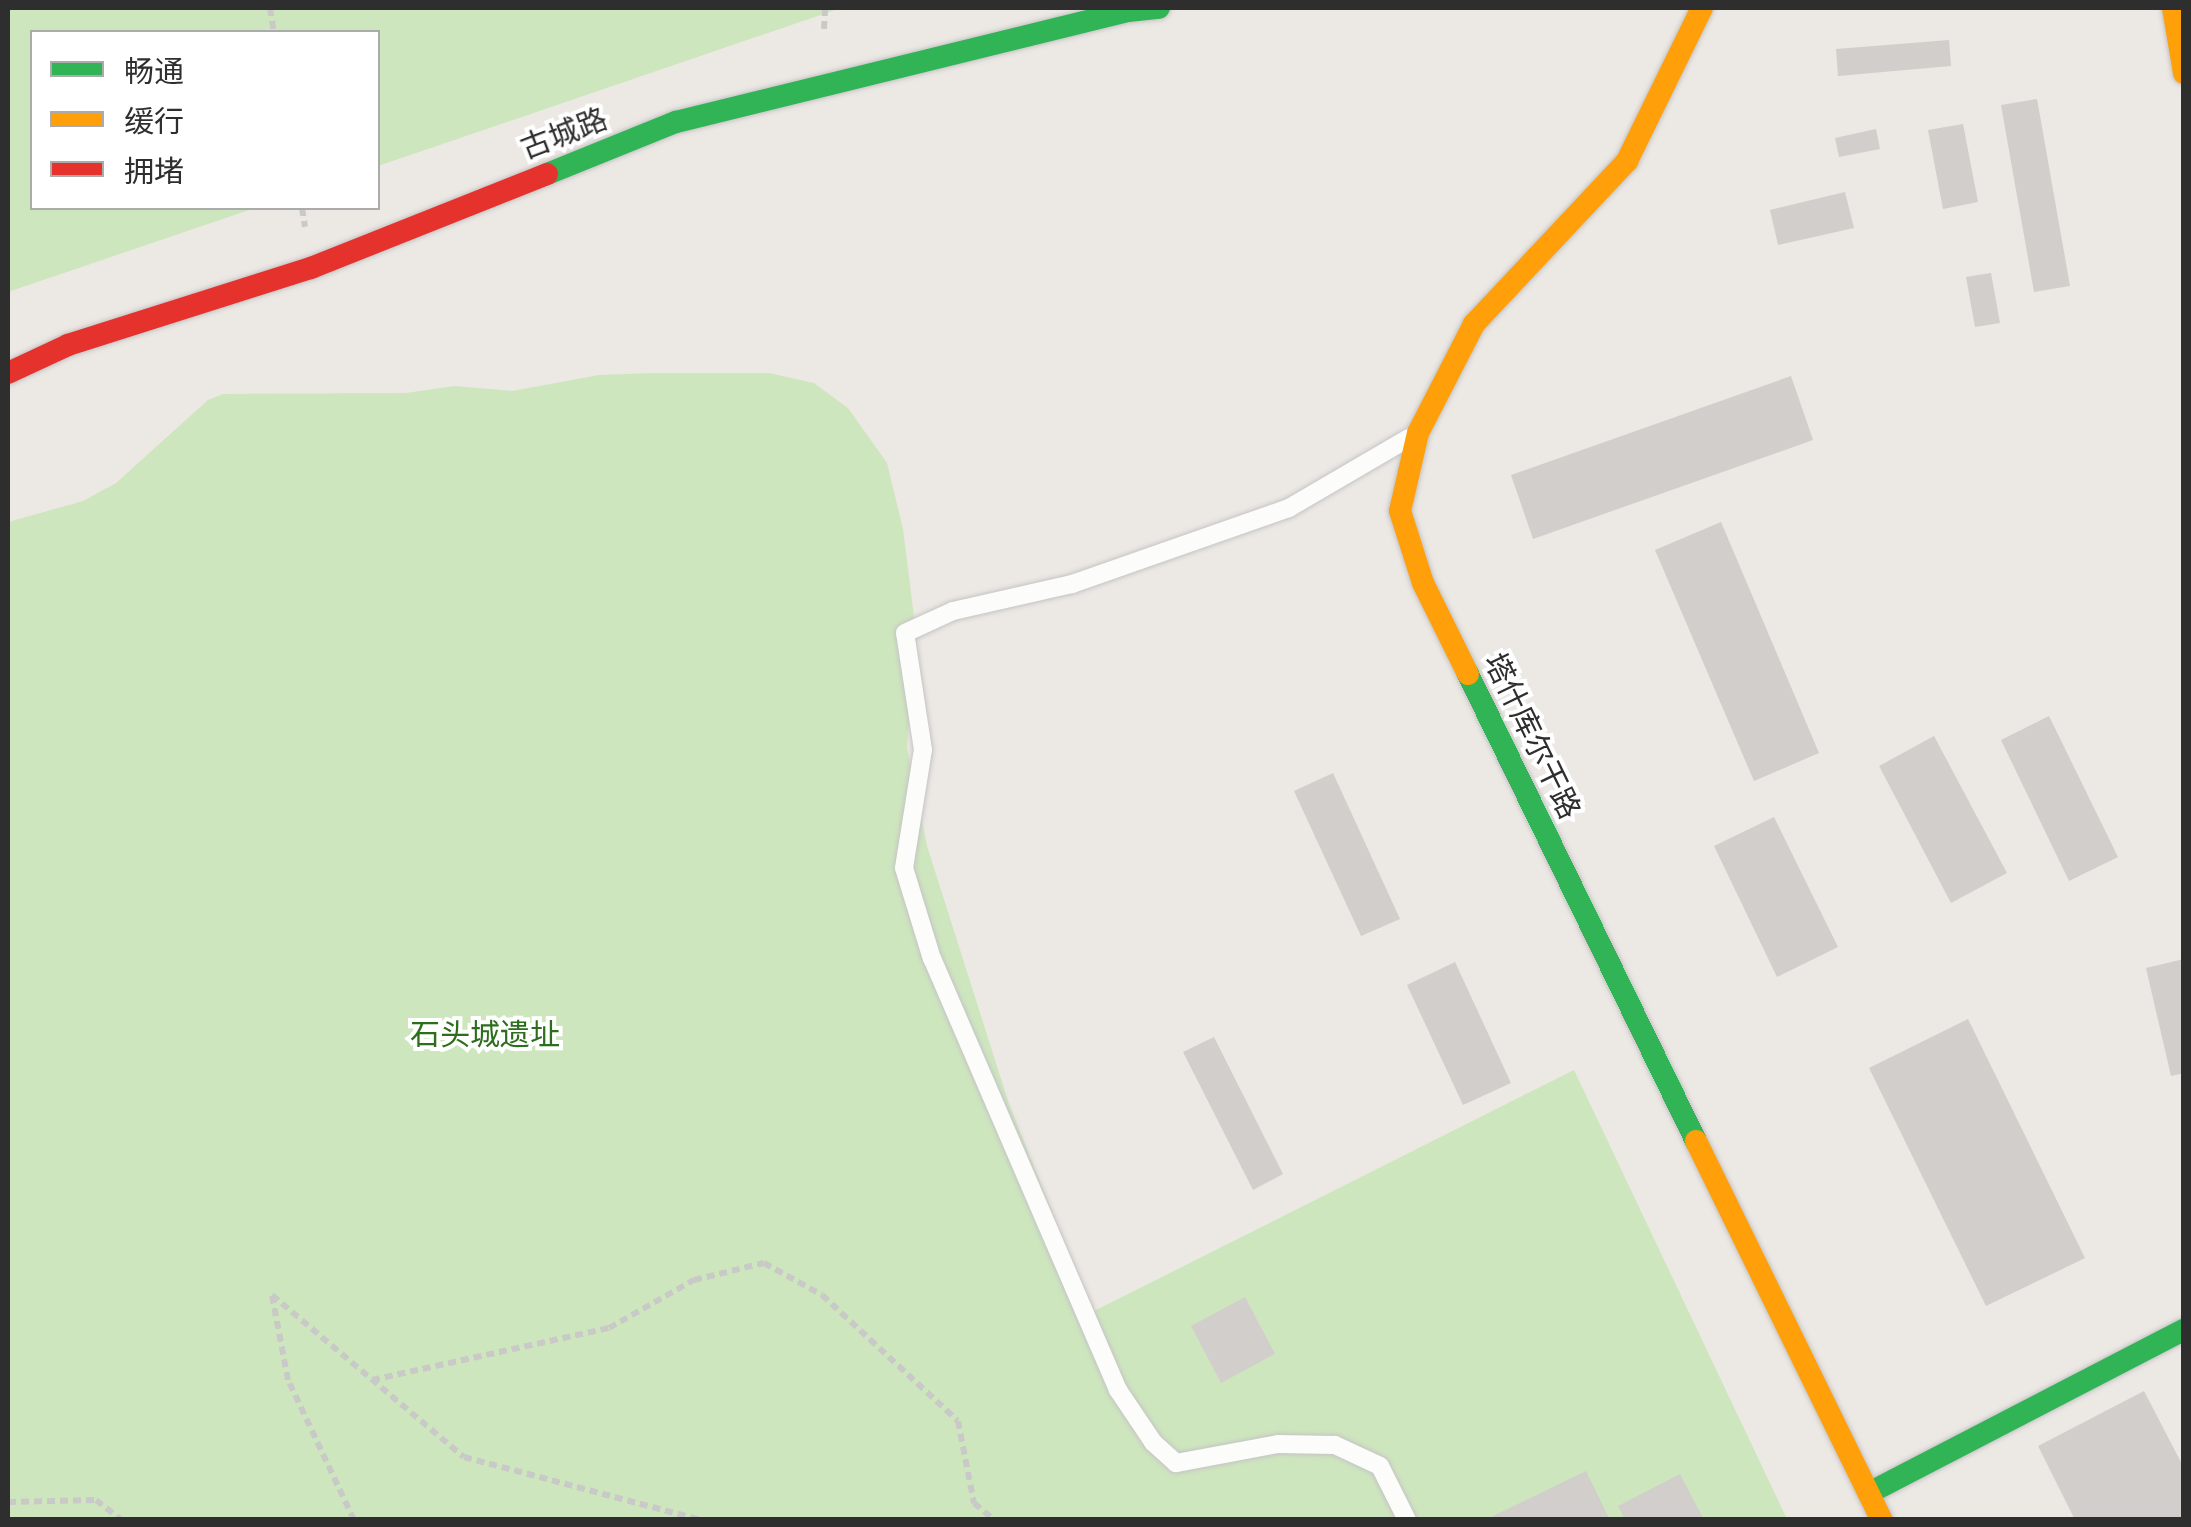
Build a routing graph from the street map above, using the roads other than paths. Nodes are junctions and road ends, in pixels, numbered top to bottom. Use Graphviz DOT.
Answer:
graph roads {
  1 [pos="1159,8"];
  2 [pos="1702,8"];
  3 [pos="2173,8"];
  4 [pos="2184,73"];
  5 [pos="8,373"];
  6 [pos="1418,433"];
  7 [pos="2184,1330"];
  8 [pos="1869,1493"];
  9 [pos="1407,1520"];
  10 [pos="1882,1520"];
  1 -- 5 [label="main road, 古城路"];
  2 -- 6 [label="main road, 塔什库尔干路"];
  3 -- 4 [label="main road"];
  6 -- 8 [label="main road, 塔什库尔干路"];
  6 -- 9 [label="lane"];
  7 -- 8 [label="main road"];
  8 -- 10 [label="main road, 塔什库尔干路"];
}
